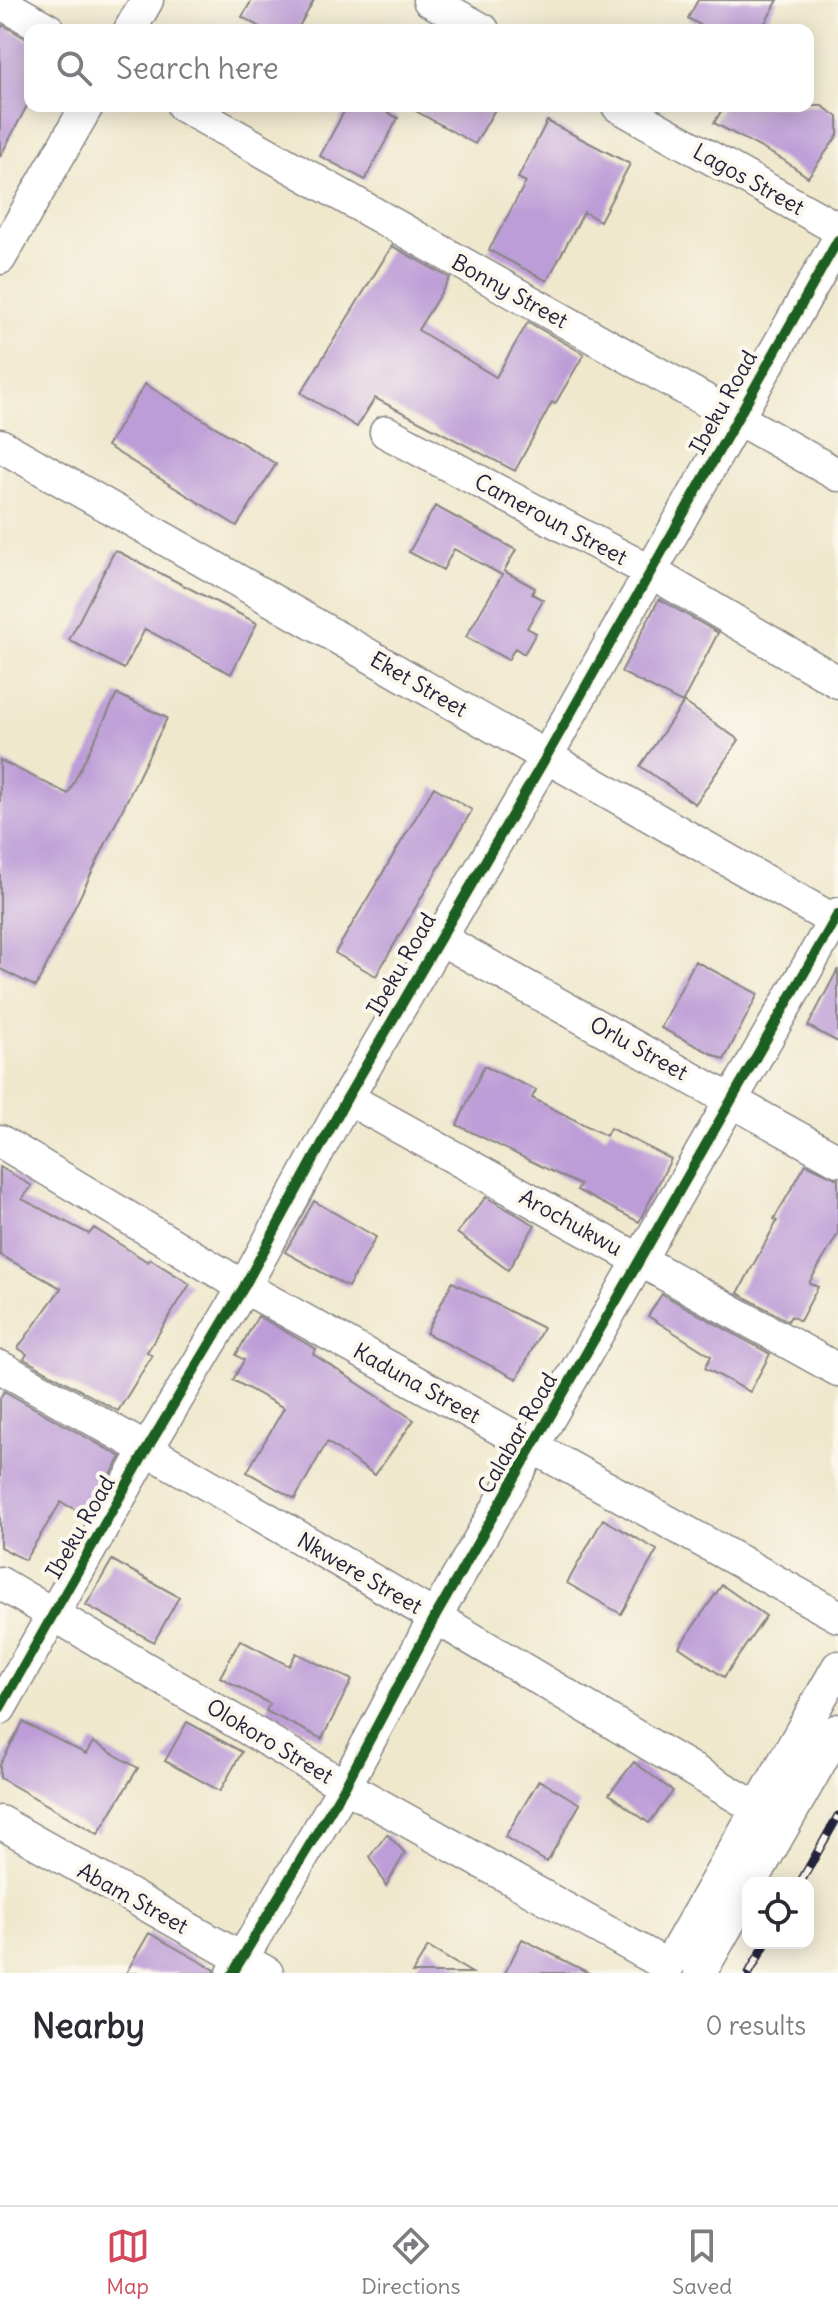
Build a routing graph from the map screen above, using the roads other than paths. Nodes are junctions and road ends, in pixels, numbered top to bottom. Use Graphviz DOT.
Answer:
graph roads {
  1 [pos="147,0"];
  2 [pos="429,0"];
  3 [pos="0,2"];
  4 [pos="38,24"];
  5 [pos="133,24"];
  6 [pos="472,24"];
  7 [pos="83,112"];
  8 [pos="194,112"];
  9 [pos="629,112"];
  10 [pos="9,220"];
  11 [pos="838,229"];
  12 [pos="838,240"];
  13 [pos="0,258"];
  14 [pos="736,418"];
  15 [pos="386,432"];
  16 [pos="0,445"];
  17 [pos="838,475"];
  18 [pos="651,572"];
  19 [pos="838,682"];
  20 [pos="546,757"];
  21 [pos="837,919"];
  22 [pos="439,938"];
  23 [pos="347,1098"];
  24 [pos="732,1098"];
  25 [pos="0,1141"];
  26 [pos="838,1160"];
  27 [pos="638,1260"];
  28 [pos="244,1287"];
  29 [pos="0,1367"];
  30 [pos="838,1370"];
  31 [pos="532,1447"];
  32 [pos="147,1449"];
  33 [pos="0,1583"];
  34 [pos="54,1614"];
  35 [pos="838,1616"];
  36 [pos="435,1617"];
  37 [pos="838,1667"];
  38 [pos="0,1708"];
  39 [pos="838,1730"];
  40 [pos="345,1786"];
  41 [pos="758,1809"];
  42 [pos="0,1822"];
  43 [pos="754,1877"];
  44 [pos="742,1900"];
  45 [pos="247,1968"];
  46 [pos="666,1969"];
  47 [pos="700,1973"];
  1 -- 5 [label="street"];
  2 -- 6 [label="street"];
  3 -- 4 [label="street"];
  7 -- 10 [label="street"];
  8 -- 14 [label="street, Bonny Street"];
  9 -- 11 [label="street, Lagos Street"];
  10 -- 13 [label="street"];
  12 -- 14 [label="street, Ibeku Road"];
  14 -- 17 [label="street, Bonny Street"];
  14 -- 18 [label="street, Ibeku Road"];
  15 -- 18 [label="street, Cameroun Street"];
  16 -- 20 [label="street, Eket Street"];
  18 -- 19 [label="street, Cameroun Street"];
  18 -- 20 [label="street, Ibeku Road"];
  20 -- 21 [label="street, Eket Street"];
  20 -- 22 [label="street, Ibeku Road"];
  21 -- 24 [label="street, Calabar Road"];
  22 -- 23 [label="street, Ibeku Road"];
  22 -- 24 [label="street, Orlu Street"];
  23 -- 27 [label="street, Arochukwu"];
  23 -- 28 [label="street, Ibeku Road"];
  24 -- 26 [label="street, Orlu Street"];
  24 -- 27 [label="street, Calabar Road"];
  25 -- 28 [label="street, Kaduna Street"];
  27 -- 30 [label="street, Arochukwu"];
  27 -- 31 [label="street, Calabar Road"];
  28 -- 31 [label="street, Kaduna Street"];
  28 -- 32 [label="street, Ibeku Road"];
  29 -- 32 [label="street, Nkwere Street"];
  31 -- 35 [label="street, Kaduna Street"];
  31 -- 36 [label="street, Calabar Road"];
  32 -- 34 [label="street, Ibeku Road"];
  32 -- 36 [label="street, Nkwere Street"];
  33 -- 34 [label="street, Olokoro Street"];
  34 -- 38 [label="street, Ibeku Road"];
  34 -- 40 [label="street, Olokoro Street"];
  36 -- 40 [label="street, Calabar Road"];
  36 -- 41 [label="street, Nkwere Street"];
  37 -- 41 [label="street"];
  39 -- 43 [label="street"];
  40 -- 45 [label="street, Calabar Road"];
  40 -- 46 [label="street, Olokoro Street"];
  41 -- 46 [label="street"];
  42 -- 45 [label="street, Abam Street"];
  44 -- 47 [label="street"];
}
